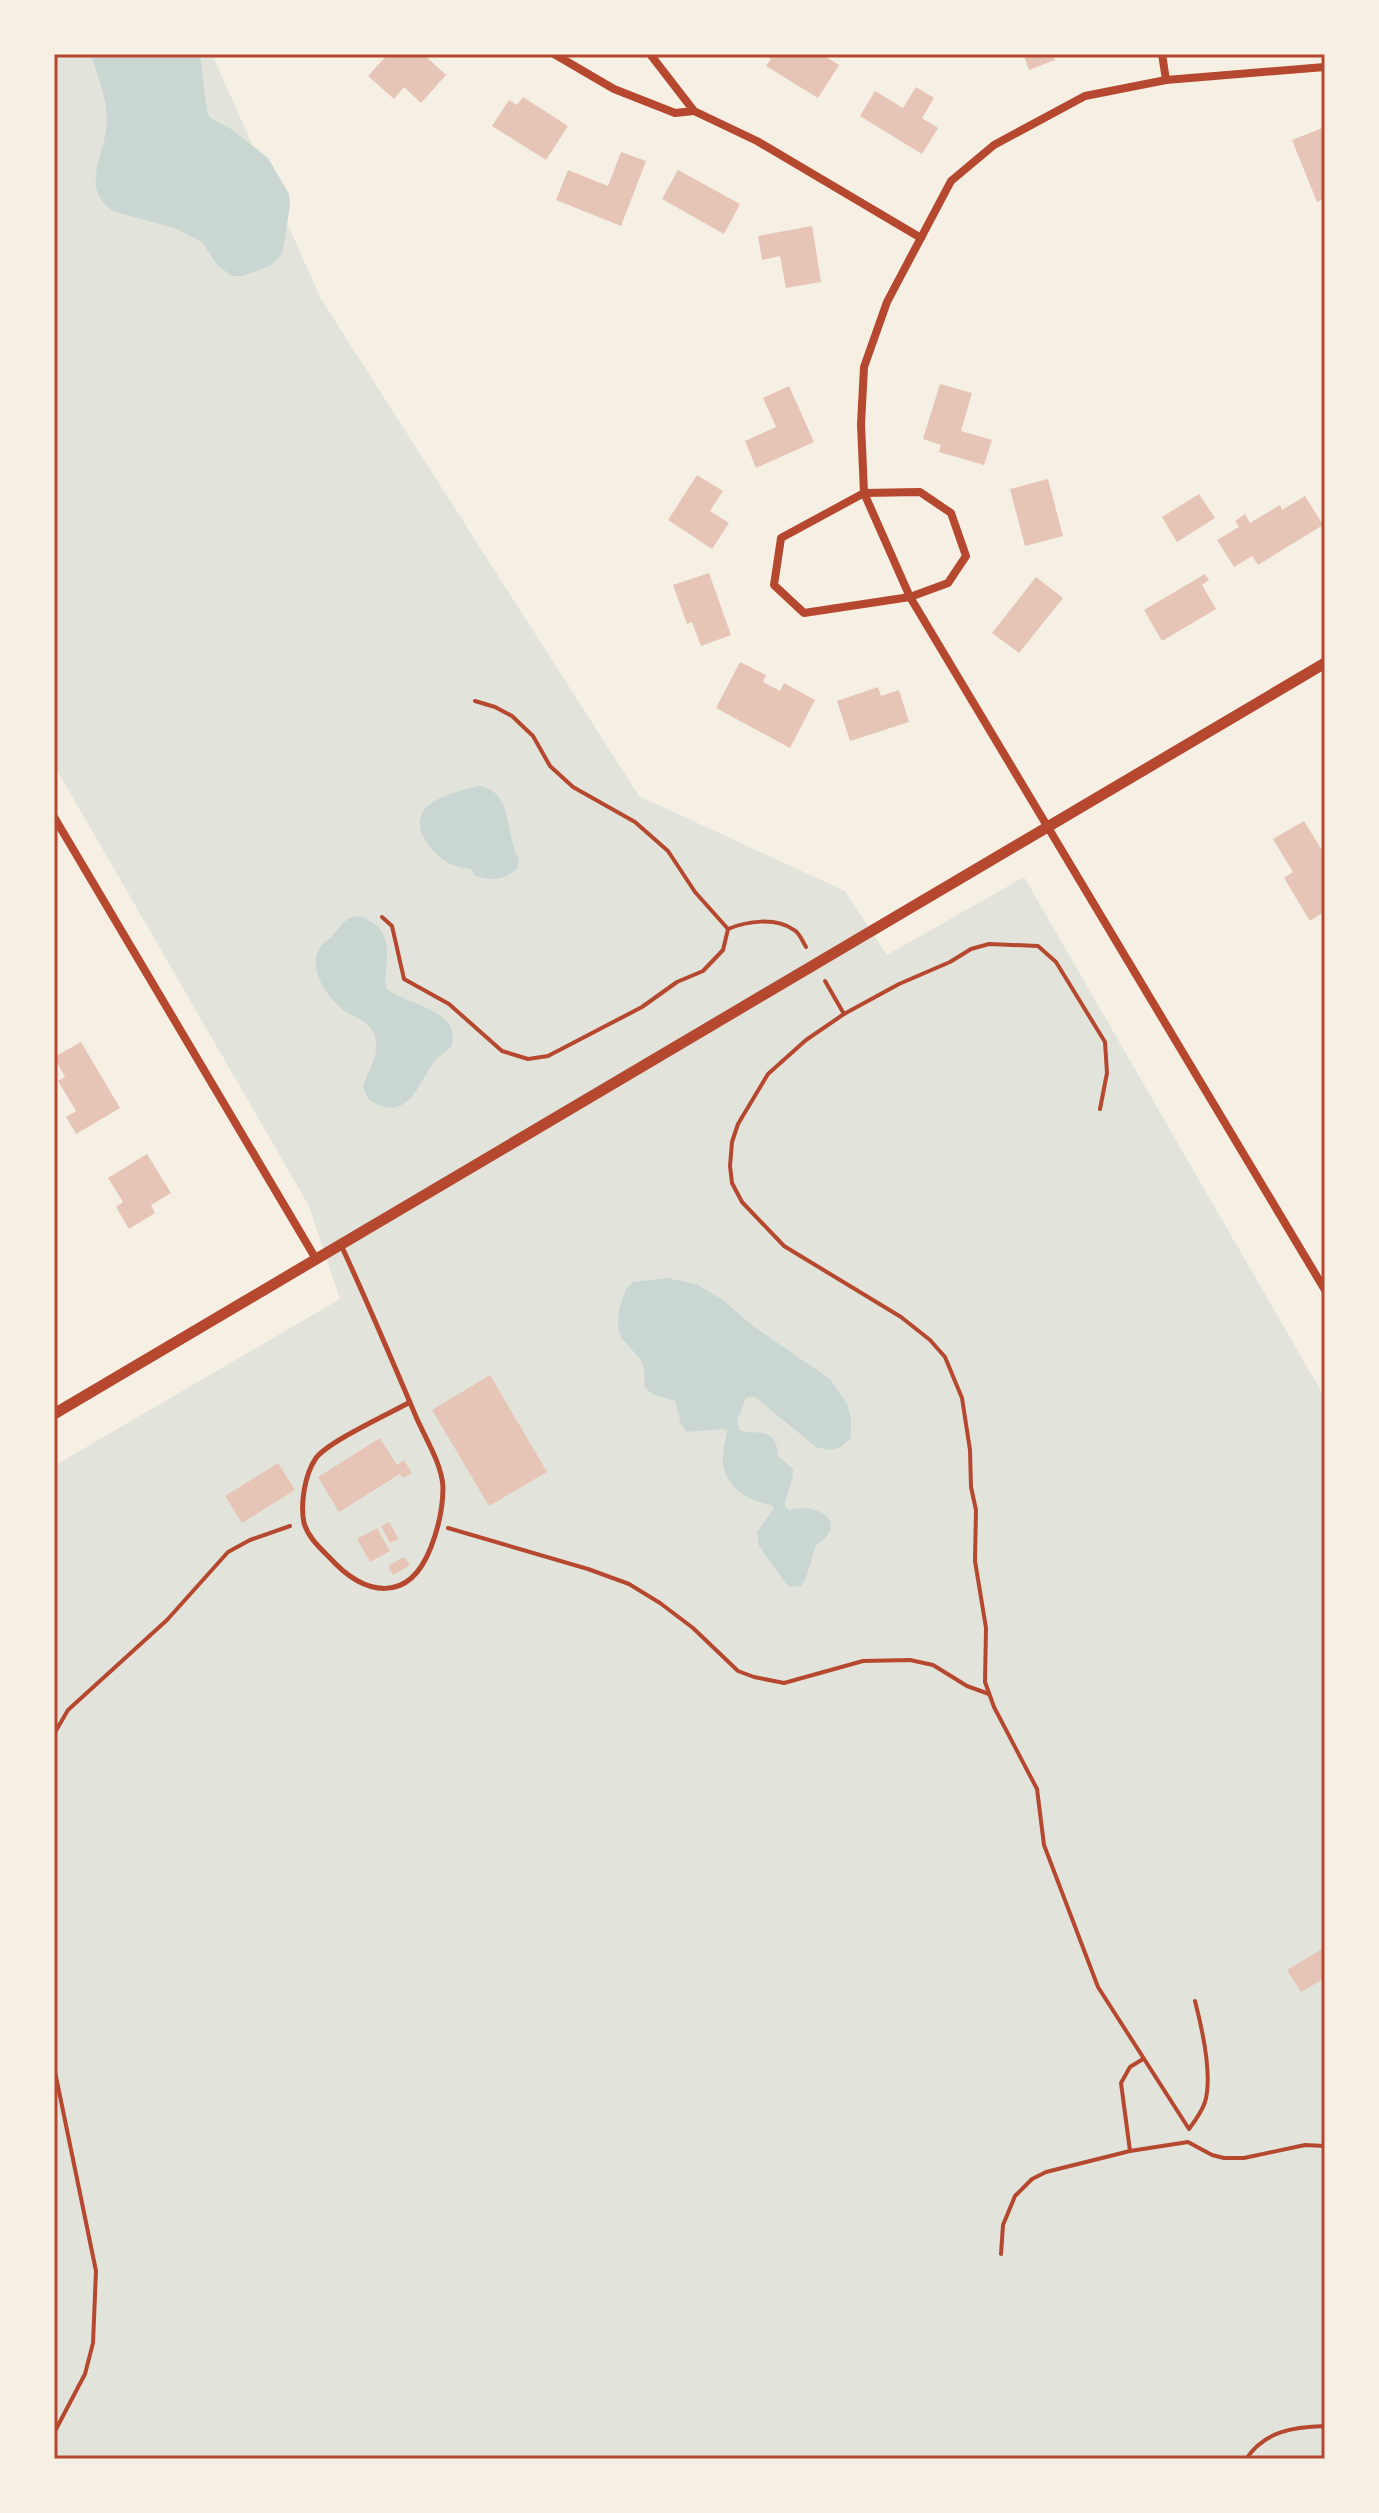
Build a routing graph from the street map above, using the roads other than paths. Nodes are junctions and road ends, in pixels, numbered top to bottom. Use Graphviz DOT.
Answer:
graph roads {
  1 [pos="554,54"];
  2 [pos="650,54"];
  3 [pos="1162,54"];
  4 [pos="1325,67"];
  5 [pos="1166,80"];
  6 [pos="694,111"];
  7 [pos="921,238"];
  8 [pos="864,493"];
  9 [pos="910,597"];
  10 [pos="1325,663"];
  11 [pos="54,817"];
  12 [pos="1049,826"];
  13 [pos="341,1244"];
  14 [pos="316,1259"];
  15 [pos="1325,1290"];
  16 [pos="410,1402"];
  17 [pos="54,1414"];
  1 -- 6 [label="street"];
  2 -- 6 [label="street"];
  3 -- 5 [label="street"];
  4 -- 5 [label="street"];
  5 -- 7 [label="street"];
  6 -- 7 [label="street"];
  7 -- 8 [label="street"];
  8 -- 9 [label="street"];
  8 -- 9 [label="street"];
  8 -- 9 [label="street"];
  9 -- 12 [label="street"];
  10 -- 12 [label="street"];
  11 -- 14 [label="street"];
  12 -- 13 [label="street"];
  12 -- 15 [label="street"];
  13 -- 14 [label="street"];
  13 -- 16 [label="lane"];
  14 -- 17 [label="street"];
  16 -- 16 [label="lane"];
}
